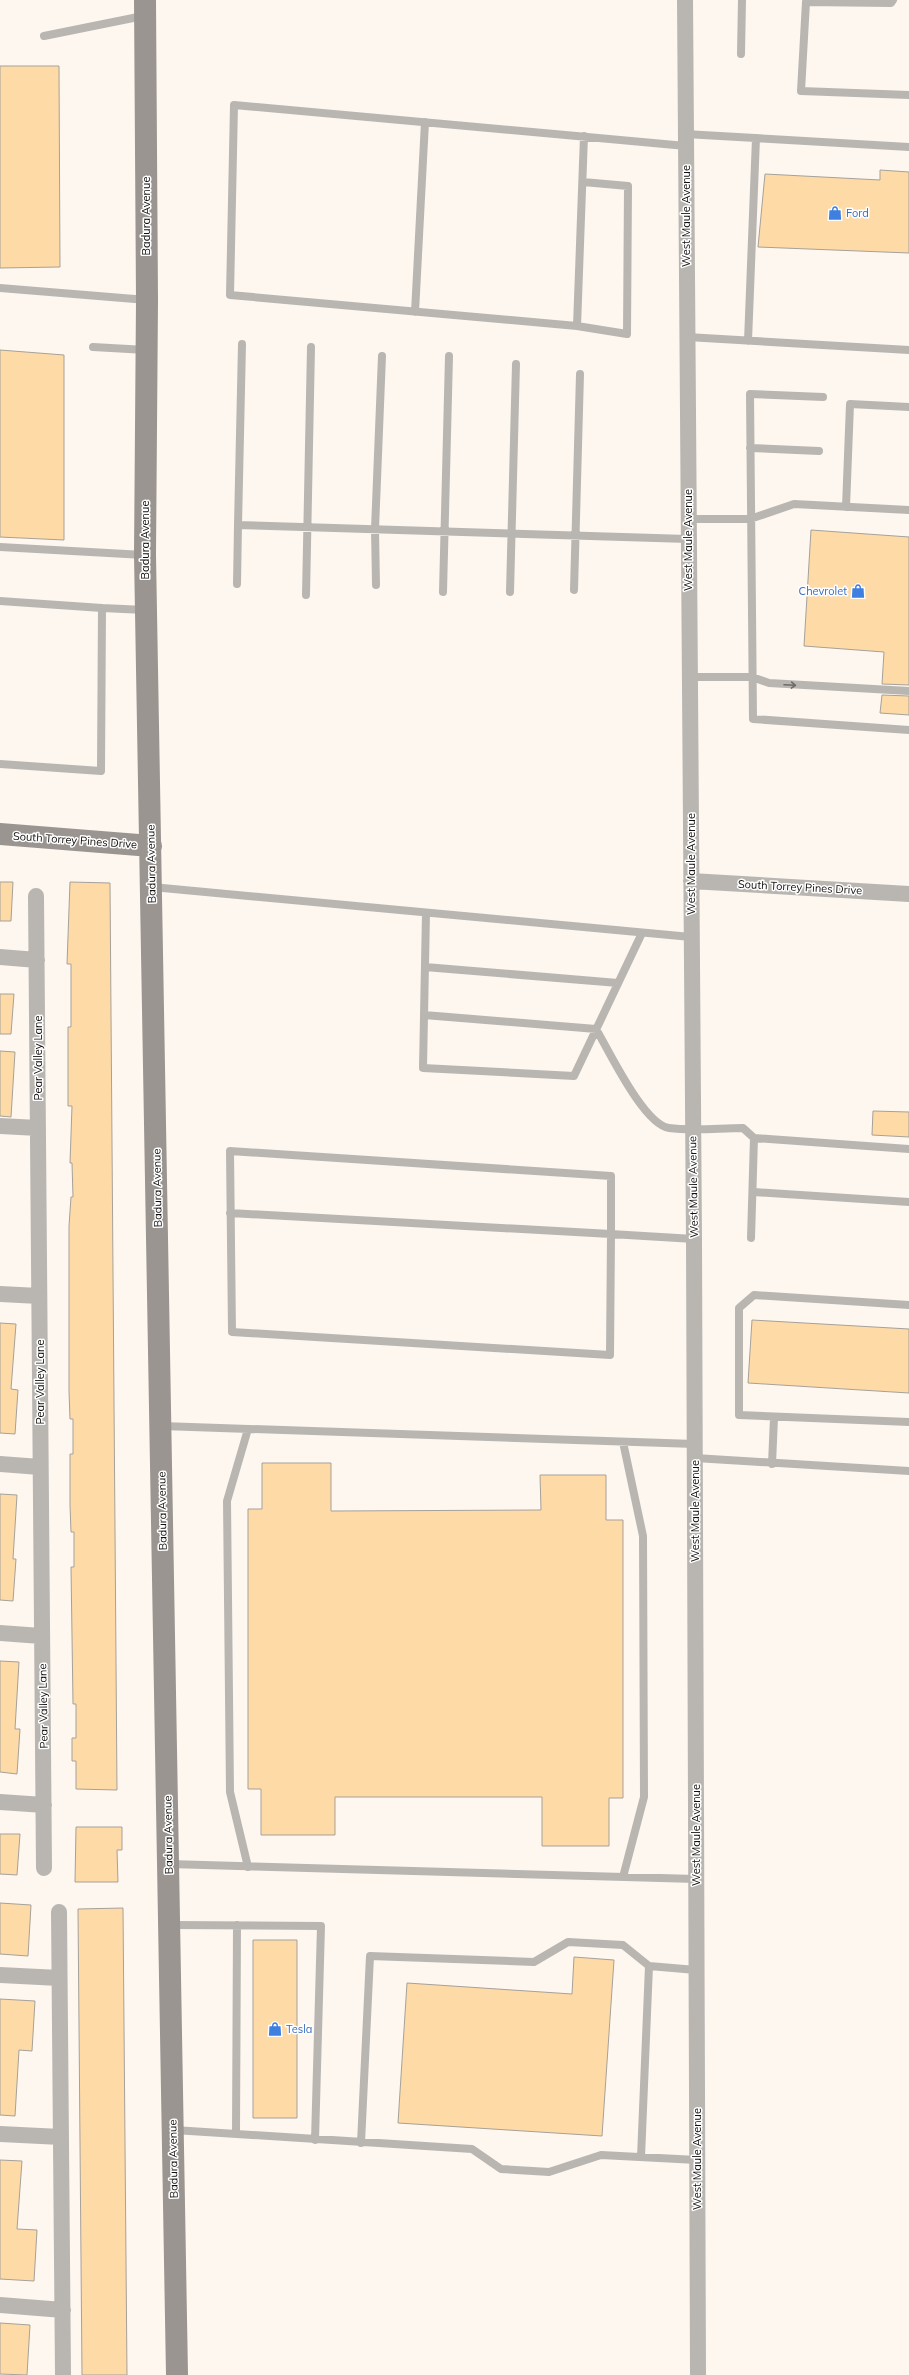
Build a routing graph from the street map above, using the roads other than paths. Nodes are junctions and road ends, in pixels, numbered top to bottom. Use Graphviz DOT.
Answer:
graph roads {
  1 [pos="685,0"];
  2 [pos="742,0"];
  3 [pos="893,0"];
  4 [pos="145,8"];
  5 [pos="44,36"];
  6 [pos="741,54"];
  7 [pos="909,95"];
  8 [pos="424,122"];
  9 [pos="584,136"];
  10 [pos="756,138"];
  11 [pos="686,140"];
  12 [pos="909,147"];
  13 [pos="583,182"];
  14 [pos="0,288"];
  15 [pos="147,300"];
  16 [pos="415,312"];
  17 [pos="577,326"];
  18 [pos="687,337"];
  19 [pos="748,341"];
  20 [pos="242,344"];
  21 [pos="93,347"];
  22 [pos="311,347"];
  23 [pos="147,350"];
  24 [pos="909,350"];
  25 [pos="382,356"];
  26 [pos="450,356"];
  27 [pos="516,364"];
  28 [pos="580,374"];
  29 [pos="824,397"];
  30 [pos="909,407"];
  31 [pos="750,448"];
  32 [pos="819,451"];
  33 [pos="846,507"];
  34 [pos="909,510"];
  35 [pos="688,519"];
  36 [pos="750,519"];
  37 [pos="238,525"];
  38 [pos="308,527"];
  39 [pos="376,529"];
  40 [pos="444,531"];
  41 [pos="510,533"];
  42 [pos="576,536"];
  43 [pos="688,539"];
  44 [pos="0,547"];
  45 [pos="145,555"];
  46 [pos="237,584"];
  47 [pos="376,585"];
  48 [pos="574,590"];
  49 [pos="443,592"];
  50 [pos="510,592"];
  51 [pos="306,595"];
  52 [pos="0,601"];
  53 [pos="102,608"];
  54 [pos="146,610"];
  55 [pos="689,676"];
  56 [pos="752,677"];
  57 [pos="909,692"];
  58 [pos="909,730"];
  59 [pos="0,764"];
  60 [pos="0,834"];
  61 [pos="151,846"];
  62 [pos="691,881"];
  63 [pos="152,887"];
  64 [pos="909,894"];
  65 [pos="36,896"];
  66 [pos="426,913"];
  67 [pos="642,933"];
  68 [pos="691,937"];
  69 [pos="0,957"];
  70 [pos="37,960"];
  71 [pos="425,967"];
  72 [pos="618,983"];
  73 [pos="424,1015"];
  74 [pos="596,1029"];
  75 [pos="0,1126"];
  76 [pos="38,1128"];
  77 [pos="692,1128"];
  78 [pos="754,1138"];
  79 [pos="909,1149"];
  80 [pos="754,1192"];
  81 [pos="909,1202"];
  82 [pos="230,1214"];
  83 [pos="611,1234"];
  84 [pos="751,1238"];
  85 [pos="694,1239"];
  86 [pos="0,1294"];
  87 [pos="39,1296"];
  88 [pos="909,1305"];
  89 [pos="774,1418"];
  90 [pos="909,1422"];
  91 [pos="161,1426"];
  92 [pos="248,1429"];
  93 [pos="623,1442"];
  94 [pos="695,1451"];
  95 [pos="0,1464"];
  96 [pos="772,1464"];
  97 [pos="40,1467"];
  98 [pos="909,1471"];
  99 [pos="0,1633"];
  100 [pos="42,1636"];
  101 [pos="0,1802"];
  102 [pos="44,1805"];
  103 [pos="169,1864"];
  104 [pos="248,1866"];
  105 [pos="44,1868"];
  106 [pos="623,1877"];
  107 [pos="696,1879"];
  108 [pos="59,1912"];
  109 [pos="170,1925"];
  110 [pos="237,1925"];
  111 [pos="649,1966"];
  112 [pos="696,1970"];
  113 [pos="0,1975"];
  114 [pos="59,1978"];
  115 [pos="173,2130"];
  116 [pos="0,2134"];
  117 [pos="236,2134"];
  118 [pos="61,2137"];
  119 [pos="315,2140"];
  120 [pos="361,2142"];
  121 [pos="641,2157"];
  122 [pos="697,2160"];
  123 [pos="0,2306"];
  124 [pos="63,2310"];
  125 [pos="63,2375"];
  126 [pos="177,2375"];
  127 [pos="698,2375"];
  1 -- 11 [label="street, West Maule Avenue"];
  2 -- 6 [label="lane"];
  3 -- 7 [label="lane"];
  4 -- 5 [label="lane"];
  4 -- 15 [label="main road, Badura Avenue"];
  8 -- 9 [label="lane"];
  8 -- 16 [label="lane"];
  8 -- 16 [label="lane"];
  9 -- 11 [label="lane"];
  9 -- 13 [label="lane"];
  10 -- 11 [label="lane"];
  10 -- 12 [label="lane"];
  10 -- 19 [label="lane"];
  11 -- 18 [label="street, West Maule Avenue"];
  13 -- 17 [label="lane"];
  13 -- 17 [label="lane"];
  14 -- 15 [label="lane"];
  15 -- 23 [label="main road, Badura Avenue"];
  16 -- 17 [label="lane"];
  18 -- 19 [label="lane"];
  18 -- 35 [label="street, West Maule Avenue"];
  19 -- 24 [label="lane"];
  20 -- 37 [label="lane"];
  21 -- 23 [label="lane"];
  22 -- 38 [label="lane"];
  23 -- 45 [label="main road, Badura Avenue"];
  25 -- 39 [label="lane"];
  26 -- 40 [label="lane"];
  27 -- 41 [label="lane"];
  28 -- 42 [label="lane"];
  29 -- 31 [label="lane"];
  30 -- 33 [label="lane"];
  31 -- 32 [label="lane"];
  31 -- 36 [label="lane"];
  33 -- 34 [label="lane"];
  33 -- 36 [label="lane"];
  35 -- 36 [label="lane"];
  35 -- 43 [label="street, West Maule Avenue"];
  36 -- 56 [label="lane"];
  37 -- 38 [label="lane"];
  37 -- 46 [label="lane"];
  38 -- 39 [label="lane"];
  38 -- 51 [label="lane"];
  39 -- 40 [label="lane"];
  39 -- 47 [label="lane"];
  40 -- 41 [label="lane"];
  40 -- 49 [label="lane"];
  41 -- 42 [label="lane"];
  41 -- 50 [label="lane"];
  42 -- 43 [label="lane"];
  42 -- 48 [label="lane"];
  43 -- 55 [label="street, West Maule Avenue"];
  44 -- 45 [label="lane"];
  45 -- 54 [label="main road, Badura Avenue"];
  52 -- 53 [label="lane"];
  53 -- 54 [label="lane"];
  53 -- 59 [label="lane"];
  54 -- 61 [label="main road, Badura Avenue"];
  55 -- 56 [label="lane"];
  55 -- 62 [label="street, West Maule Avenue"];
  56 -- 57 [label="lane, one-way"];
  56 -- 58 [label="lane"];
  60 -- 61 [label="main road, South Torrey Pines Drive"];
  61 -- 63 [label="main road, Badura Avenue"];
  62 -- 64 [label="street, South Torrey Pines Drive"];
  62 -- 68 [label="street, West Maule Avenue"];
  63 -- 66 [label="lane"];
  63 -- 91 [label="main road, Badura Avenue"];
  65 -- 70 [label="street, Pear Valley Lane"];
  66 -- 67 [label="lane"];
  66 -- 71 [label="lane"];
  67 -- 68 [label="lane"];
  67 -- 72 [label="lane"];
  68 -- 77 [label="street, West Maule Avenue"];
  69 -- 70 [label="street"];
  70 -- 76 [label="street, Pear Valley Lane"];
  71 -- 72 [label="lane"];
  71 -- 73 [label="lane"];
  72 -- 74 [label="lane"];
  73 -- 74 [label="lane"];
  73 -- 74 [label="lane"];
  74 -- 77 [label="lane"];
  75 -- 76 [label="street"];
  76 -- 87 [label="street, Pear Valley Lane"];
  77 -- 78 [label="lane"];
  77 -- 85 [label="street, West Maule Avenue"];
  78 -- 79 [label="lane"];
  78 -- 80 [label="lane"];
  80 -- 81 [label="lane"];
  80 -- 84 [label="lane"];
  82 -- 83 [label="lane"];
  82 -- 83 [label="lane"];
  82 -- 83 [label="lane"];
  83 -- 85 [label="lane"];
  85 -- 94 [label="street, West Maule Avenue"];
  86 -- 87 [label="street"];
  87 -- 97 [label="street, Pear Valley Lane"];
  88 -- 89 [label="lane"];
  89 -- 90 [label="lane"];
  89 -- 96 [label="lane"];
  91 -- 92 [label="lane"];
  91 -- 103 [label="main road, Badura Avenue"];
  92 -- 93 [label="lane"];
  92 -- 104 [label="lane"];
  93 -- 94 [label="lane"];
  93 -- 106 [label="lane"];
  94 -- 96 [label="lane"];
  94 -- 107 [label="street, West Maule Avenue"];
  95 -- 97 [label="street"];
  96 -- 98 [label="lane"];
  97 -- 100 [label="street, Pear Valley Lane"];
  99 -- 100 [label="street"];
  100 -- 102 [label="street, Pear Valley Lane"];
  101 -- 102 [label="street"];
  102 -- 105 [label="street, Pear Valley Lane"];
  103 -- 104 [label="lane"];
  103 -- 109 [label="main road, Badura Avenue"];
  104 -- 106 [label="lane"];
  106 -- 107 [label="lane"];
  107 -- 112 [label="street, West Maule Avenue"];
  108 -- 114 [label="street"];
  109 -- 110 [label="lane"];
  109 -- 115 [label="main road, Badura Avenue"];
  110 -- 117 [label="lane"];
  110 -- 119 [label="lane"];
  111 -- 112 [label="lane"];
  111 -- 120 [label="lane"];
  111 -- 121 [label="lane"];
  112 -- 122 [label="street, West Maule Avenue"];
  113 -- 114 [label="street"];
  114 -- 118 [label="street"];
  115 -- 117 [label="lane"];
  115 -- 126 [label="main road, Badura Avenue"];
  116 -- 118 [label="street"];
  117 -- 119 [label="lane"];
  118 -- 124 [label="street"];
  119 -- 120 [label="lane"];
  120 -- 121 [label="lane"];
  121 -- 122 [label="lane"];
  122 -- 127 [label="street, West Maule Avenue"];
  123 -- 124 [label="street"];
  124 -- 125 [label="street"];
}
